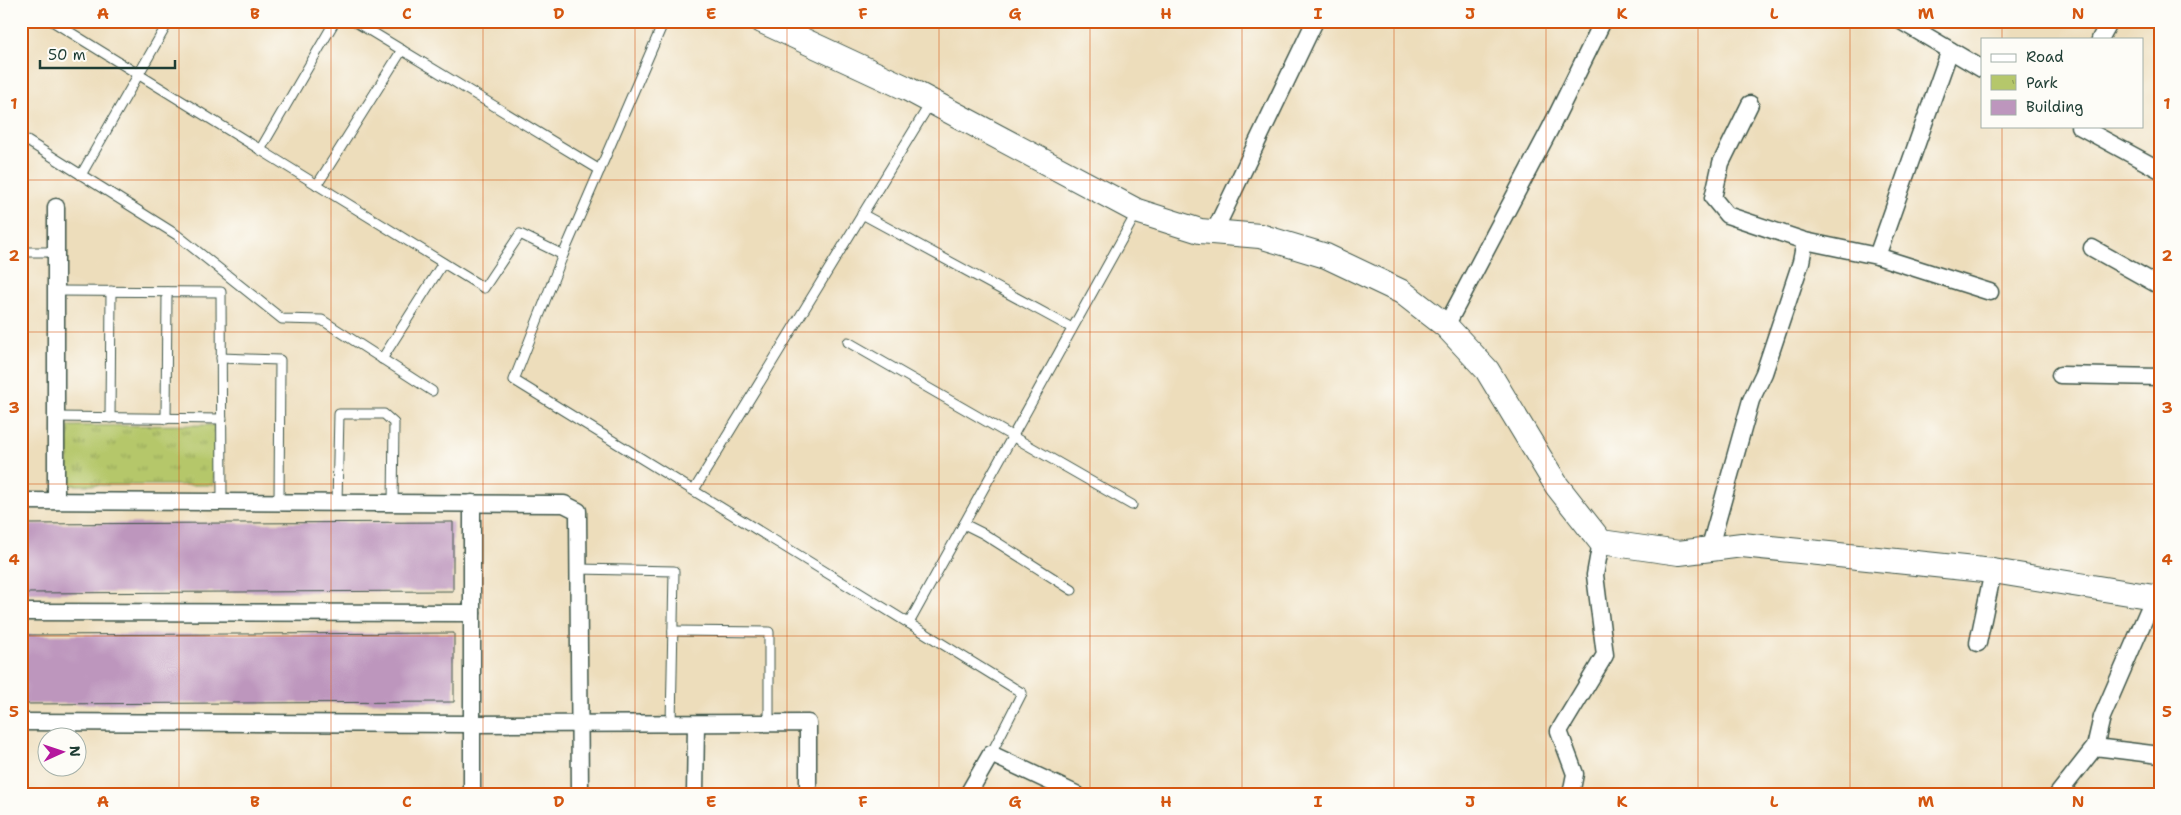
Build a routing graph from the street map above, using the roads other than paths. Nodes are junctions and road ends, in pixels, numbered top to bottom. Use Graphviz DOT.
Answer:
graph roads {
  1 [pos="52,21"];
  2 [pos="169,21"];
  3 [pos="335,21"];
  4 [pos="354,21"];
  5 [pos="664,21"];
  6 [pos="762,21"];
  7 [pos="1315,21"];
  8 [pos="1603,21"];
  9 [pos="1901,21"];
  10 [pos="2110,21"];
  11 [pos="2101,38"];
  12 [pos="402,50"];
  13 [pos="1950,50"];
  14 [pos="1981,68"];
  15 [pos="139,75"];
  16 [pos="931,101"];
  17 [pos="1750,104"];
  18 [pos="2083,128"];
  19 [pos="21,137"];
  20 [pos="260,150"];
  21 [pos="600,170"];
  22 [pos="2160,170"];
  23 [pos="81,175"];
  24 [pos="317,185"];
  25 [pos="56,207"];
  26 [pos="1137,211"];
  27 [pos="862,214"];
  28 [pos="1214,232"];
  29 [pos="1804,241"];
  30 [pos="2092,248"];
  31 [pos="21,252"];
  32 [pos="56,252"];
  33 [pos="563,255"];
  34 [pos="1877,256"];
  35 [pos="443,263"];
  36 [pos="2160,286"];
  37 [pos="56,291"];
  38 [pos="111,291"];
  39 [pos="167,292"];
  40 [pos="1990,292"];
  41 [pos="1446,326"];
  42 [pos="1072,328"];
  43 [pos="848,342"];
  44 [pos="221,358"];
  45 [pos="382,359"];
  46 [pos="2060,375"];
  47 [pos="2160,377"];
  48 [pos="432,391"];
  49 [pos="56,417"];
  50 [pos="110,418"];
  51 [pos="166,419"];
  52 [pos="222,420"];
  53 [pos="1012,436"];
  54 [pos="694,490"];
  55 [pos="21,501"];
  56 [pos="56,501"];
  57 [pos="222,502"];
  58 [pos="279,502"];
  59 [pos="336,502"];
  60 [pos="393,503"];
  61 [pos="472,503"];
  62 [pos="1132,505"];
  63 [pos="964,524"];
  64 [pos="1601,542"];
  65 [pos="1709,550"];
  66 [pos="578,569"];
  67 [pos="1993,571"];
  68 [pos="1072,590"];
  69 [pos="2157,598"];
  70 [pos="21,612"];
  71 [pos="472,613"];
  72 [pos="909,623"];
  73 [pos="673,631"];
  74 [pos="1978,643"];
  75 [pos="21,722"];
  76 [pos="768,723"];
  77 [pos="472,724"];
  78 [pos="579,724"];
  79 [pos="671,724"];
  80 [pos="696,724"];
  81 [pos="2095,747"];
  82 [pos="991,754"];
  83 [pos="2160,754"];
  84 [pos="472,794"];
  85 [pos="580,794"];
  86 [pos="695,794"];
  87 [pos="808,794"];
  88 [pos="968,794"];
  89 [pos="1076,794"];
  90 [pos="1571,794"];
  91 [pos="2058,794"];
  1 -- 15 [label="lane"];
  2 -- 15 [label="lane"];
  3 -- 20 [label="lane"];
  4 -- 12 [label="lane"];
  5 -- 21 [label="lane"];
  6 -- 16 [label="street"];
  7 -- 28 [label="street"];
  8 -- 41 [label="street"];
  9 -- 13 [label="street"];
  10 -- 11 [label="street"];
  12 -- 21 [label="lane"];
  12 -- 24 [label="lane"];
  13 -- 14 [label="street"];
  13 -- 34 [label="street"];
  15 -- 20 [label="lane"];
  15 -- 23 [label="lane"];
  16 -- 26 [label="street"];
  16 -- 27 [label="lane"];
  17 -- 29 [label="street"];
  18 -- 22 [label="street"];
  19 -- 23 [label="lane"];
  20 -- 24 [label="lane"];
  21 -- 33 [label="lane"];
  23 -- 45 [label="lane"];
  24 -- 35 [label="lane"];
  25 -- 32 [label="street"];
  26 -- 28 [label="street"];
  26 -- 42 [label="lane"];
  27 -- 42 [label="lane"];
  27 -- 54 [label="lane"];
  28 -- 41 [label="street"];
  29 -- 34 [label="street"];
  29 -- 65 [label="street"];
  30 -- 36 [label="street"];
  31 -- 32 [label="lane"];
  32 -- 37 [label="street"];
  33 -- 35 [label="lane"];
  33 -- 54 [label="lane"];
  34 -- 40 [label="street"];
  35 -- 45 [label="lane"];
  37 -- 38 [label="lane"];
  37 -- 49 [label="street"];
  38 -- 39 [label="lane"];
  38 -- 50 [label="lane"];
  39 -- 44 [label="lane"];
  39 -- 51 [label="lane"];
  41 -- 64 [label="street"];
  42 -- 53 [label="lane"];
  43 -- 53 [label="lane"];
  44 -- 52 [label="lane"];
  44 -- 58 [label="lane"];
  45 -- 48 [label="lane"];
  46 -- 47 [label="street"];
  49 -- 50 [label="lane"];
  49 -- 56 [label="street"];
  50 -- 51 [label="lane"];
  51 -- 52 [label="lane"];
  52 -- 57 [label="lane"];
  53 -- 62 [label="lane"];
  53 -- 63 [label="lane"];
  54 -- 72 [label="lane"];
  55 -- 56 [label="street"];
  56 -- 57 [label="street"];
  57 -- 58 [label="street"];
  58 -- 59 [label="street"];
  59 -- 60 [label="street"];
  59 -- 60 [label="lane"];
  60 -- 61 [label="street"];
  61 -- 66 [label="street"];
  61 -- 71 [label="street"];
  63 -- 68 [label="lane"];
  63 -- 72 [label="lane"];
  64 -- 65 [label="street"];
  64 -- 90 [label="street"];
  65 -- 67 [label="street"];
  66 -- 73 [label="lane"];
  66 -- 78 [label="street"];
  67 -- 69 [label="street"];
  67 -- 74 [label="street"];
  69 -- 81 [label="street"];
  70 -- 71 [label="street"];
  71 -- 77 [label="street"];
  72 -- 82 [label="lane"];
  73 -- 76 [label="lane"];
  73 -- 79 [label="lane"];
  75 -- 77 [label="street"];
  76 -- 80 [label="street"];
  76 -- 87 [label="street"];
  77 -- 78 [label="street"];
  77 -- 84 [label="street"];
  78 -- 79 [label="street"];
  78 -- 85 [label="street"];
  79 -- 80 [label="street"];
  80 -- 86 [label="street"];
  81 -- 83 [label="street"];
  81 -- 91 [label="street"];
  82 -- 88 [label="street"];
  82 -- 89 [label="street"];
}
